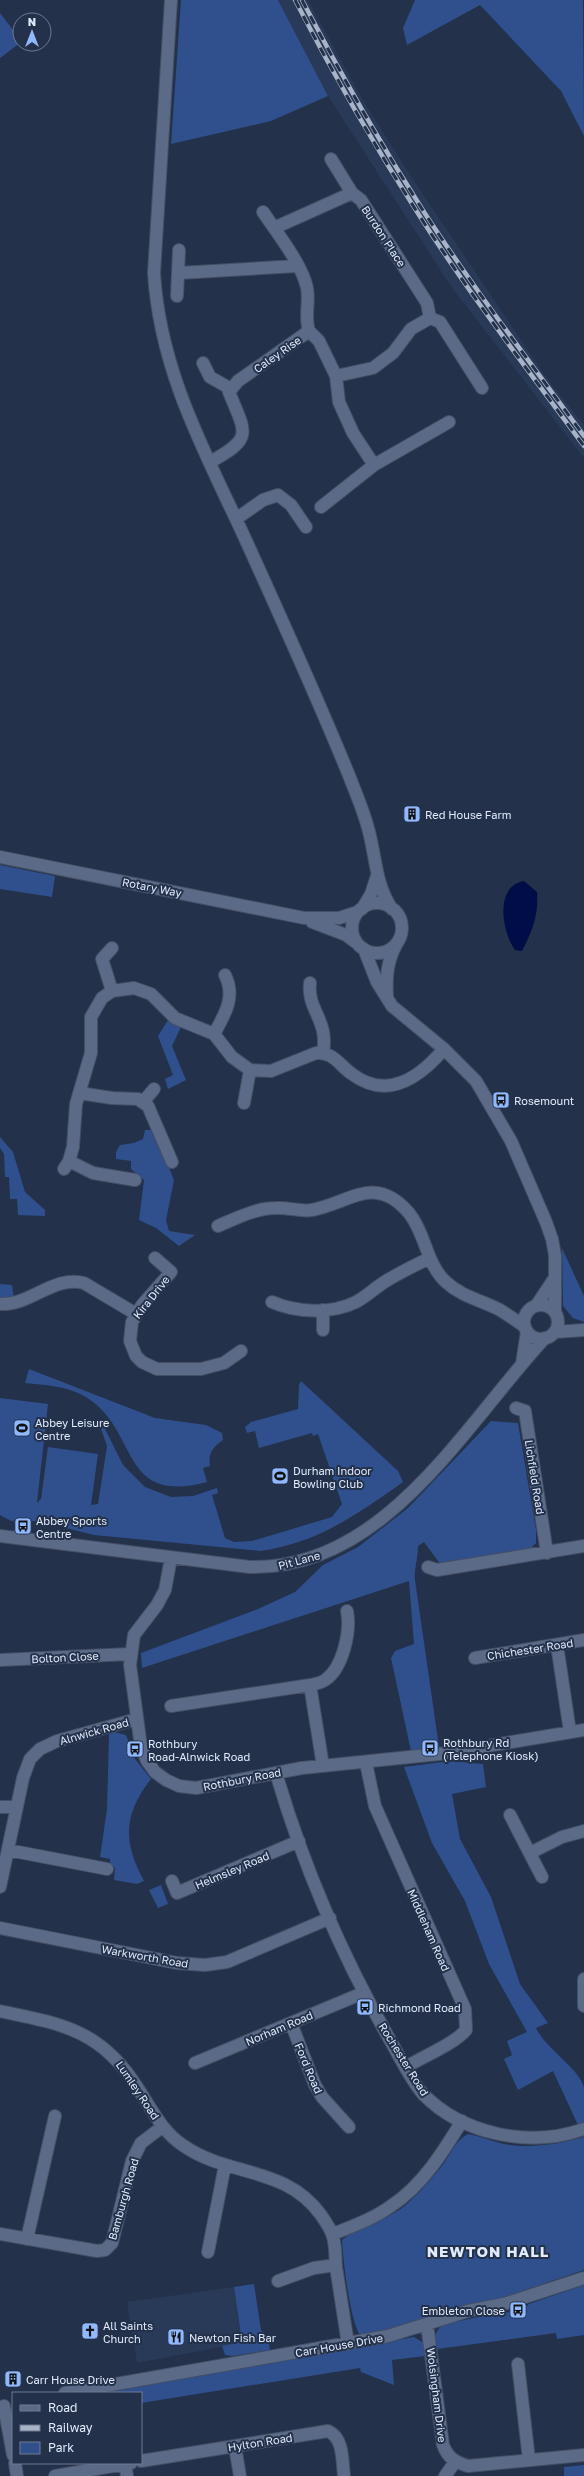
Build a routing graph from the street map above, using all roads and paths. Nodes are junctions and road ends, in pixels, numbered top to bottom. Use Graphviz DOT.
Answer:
graph roads {
  1 [pos="171,0"];
  2 [pos="332,159"];
  3 [pos="352,193"];
  4 [pos="263,212"];
  5 [pos="274,228"];
  6 [pos="180,250"];
  7 [pos="297,266"];
  8 [pos="179,273"];
  9 [pos="176,296"];
  10 [pos="430,318"];
  11 [pos="309,331"];
  12 [pos="203,363"];
  13 [pos="336,376"];
  14 [pos="482,388"];
  15 [pos="231,389"];
  16 [pos="449,422"];
  17 [pos="210,462"];
  18 [pos="374,465"];
  19 [pos="321,507"];
  20 [pos="236,519"];
  21 [pos="306,527"];
  22 [pos="0,856"];
  23 [pos="377,876"];
  24 [pos="392,909"];
  25 [pos="360,910"];
  26 [pos="304,918"];
  27 [pos="396,944"];
  28 [pos="361,947"];
  29 [pos="112,948"];
  30 [pos="225,974"];
  31 [pos="310,983"];
  32 [pos="112,991"];
  33 [pos="297,995"];
  34 [pos="387,998"];
  35 [pos="310,999"];
  36 [pos="214,1034"];
  37 [pos="444,1049"];
  38 [pos="323,1053"];
  39 [pos="250,1070"];
  40 [pos="154,1089"];
  41 [pos="79,1093"];
  42 [pos="143,1102"];
  43 [pos="244,1103"];
  44 [pos="172,1162"];
  45 [pos="135,1180"];
  46 [pos="218,1226"];
  47 [pos="155,1258"];
  48 [pos="430,1258"];
  49 [pos="554,1279"];
  50 [pos="272,1302"];
  51 [pos="0,1304"];
  52 [pos="532,1308"];
  53 [pos="499,1309"];
  54 [pos="323,1310"];
  55 [pos="136,1314"];
  56 [pos="556,1316"];
  57 [pos="526,1329"];
  58 [pos="323,1330"];
  59 [pos="582,1330"];
  60 [pos="550,1335"];
  61 [pos="238,1356"];
  62 [pos="522,1365"];
  63 [pos="516,1408"];
  64 [pos="0,1536"];
  65 [pos="584,1546"];
  66 [pos="547,1553"];
  67 [pos="171,1558"];
  68 [pos="428,1567"];
  69 [pos="347,1611"];
  70 [pos="584,1640"];
  71 [pos="557,1645"];
  72 [pos="130,1654"];
  73 [pos="475,1658"];
  74 [pos="0,1660"];
  75 [pos="310,1685"];
  76 [pos="171,1706"];
  77 [pos="137,1719"];
  78 [pos="584,1730"];
  79 [pos="570,1732"];
  80 [pos="366,1763"];
  81 [pos="323,1766"];
  82 [pos="276,1773"];
  83 [pos="0,1807"];
  84 [pos="16,1807"];
  85 [pos="510,1815"];
  86 [pos="584,1831"];
  87 [pos="299,1841"];
  88 [pos="8,1850"];
  89 [pos="530,1853"];
  90 [pos="107,1869"];
  91 [pos="542,1877"];
  92 [pos="172,1881"];
  93 [pos="0,1887"];
  94 [pos="330,1918"];
  95 [pos="0,1928"];
  96 [pos="584,1979"];
  97 [pos="363,1993"];
  98 [pos="584,2006"];
  99 [pos="0,2011"];
  100 [pos="291,2023"];
  101 [pos="195,2063"];
  102 [pos="406,2067"];
  103 [pos="55,2116"];
  104 [pos="462,2121"];
  105 [pos="162,2127"];
  106 [pos="349,2127"];
  107 [pos="584,2129"];
  108 [pos="225,2165"];
  109 [pos="0,2234"];
  110 [pos="333,2234"];
  111 [pos="27,2239"];
  112 [pos="208,2252"];
  113 [pos="336,2265"];
  114 [pos="584,2278"];
  115 [pos="278,2281"];
  116 [pos="427,2324"];
  117 [pos="348,2344"];
  118 [pos="518,2364"];
  119 [pos="71,2392"];
  120 [pos="6,2405"];
  121 [pos="235,2447"];
  122 [pos="12,2448"];
  123 [pos="584,2455"];
  124 [pos="530,2460"];
  125 [pos="142,2462"];
  126 [pos="455,2462"];
  127 [pos="15,2464"];
  128 [pos="128,2468"];
  129 [pos="17,2476"];
  130 [pos="54,2476"];
  131 [pos="240,2476"];
  132 [pos="344,2476"];
  133 [pos="446,2476"];
  1 -- 17 [label="street"];
  2 -- 3 [label="street, Burdon Place"];
  3 -- 5 [label="street"];
  3 -- 10 [label="street, Burdon Place"];
  4 -- 5 [label="street, Caley Rise"];
  5 -- 7 [label="street, Caley Rise"];
  6 -- 8 [label="street"];
  7 -- 8 [label="street"];
  7 -- 11 [label="street, Caley Rise"];
  8 -- 9 [label="street"];
  10 -- 13 [label="street"];
  10 -- 14 [label="street"];
  11 -- 13 [label="street"];
  11 -- 15 [label="street, Caley Rise"];
  12 -- 15 [label="street"];
  13 -- 18 [label="street"];
  15 -- 17 [label="street"];
  16 -- 18 [label="street"];
  17 -- 20 [label="street"];
  18 -- 19 [label="street"];
  20 -- 21 [label="street"];
  20 -- 23 [label="street"];
  22 -- 26 [label="street, Rotary Way"];
  23 -- 24 [label="street"];
  23 -- 25 [label="street"];
  24 -- 25 [label="street"];
  24 -- 27 [label="street"];
  25 -- 26 [label="street, Rotary Way"];
  25 -- 28 [label="street"];
  26 -- 28 [label="street, Rotary Way"];
  27 -- 28 [label="street"];
  27 -- 34 [label="street"];
  28 -- 34 [label="street"];
  29 -- 32 [label="street"];
  30 -- 36 [label="street"];
  31 -- 35 [label="street"];
  32 -- 36 [label="street"];
  32 -- 41 [label="street"];
  33 -- 35 [label="street"];
  34 -- 37 [label="street"];
  35 -- 38 [label="street"];
  36 -- 39 [label="street"];
  37 -- 38 [label="street"];
  37 -- 49 [label="street"];
  38 -- 39 [label="street"];
  39 -- 43 [label="street"];
  40 -- 42 [label="street"];
  41 -- 42 [label="street"];
  41 -- 45 [label="street"];
  42 -- 44 [label="street"];
  46 -- 48 [label="street"];
  47 -- 55 [label="street, Kira Drive"];
  48 -- 53 [label="street"];
  48 -- 54 [label="street"];
  49 -- 52 [label="street"];
  49 -- 56 [label="street"];
  50 -- 54 [label="street"];
  51 -- 55 [label="street"];
  52 -- 53 [label="street"];
  52 -- 56 [label="street"];
  52 -- 57 [label="street"];
  53 -- 57 [label="street"];
  54 -- 58 [label="street"];
  55 -- 61 [label="street, Kira Drive"];
  56 -- 59 [label="street"];
  56 -- 60 [label="street"];
  57 -- 60 [label="street"];
  57 -- 62 [label="street"];
  59 -- 60 [label="street"];
  60 -- 62 [label="street, Pit Lane"];
  62 -- 67 [label="street, Pit Lane"];
  63 -- 66 [label="street, Lichfield Road"];
  64 -- 67 [label="street, Pit Lane"];
  65 -- 66 [label="street"];
  66 -- 68 [label="street"];
  67 -- 72 [label="street, Rothbury Road"];
  69 -- 75 [label="street"];
  70 -- 71 [label="street, Chichester Road"];
  71 -- 73 [label="street, Chichester Road"];
  71 -- 79 [label="street"];
  72 -- 74 [label="street, Bolton Close"];
  72 -- 77 [label="street, Rothbury Road"];
  75 -- 76 [label="street"];
  75 -- 81 [label="street"];
  77 -- 82 [label="street, Rothbury Road"];
  77 -- 84 [label="street, Alnwick Road"];
  78 -- 79 [label="street, Rothbury Road"];
  79 -- 80 [label="street, Rothbury Road"];
  80 -- 81 [label="street, Rothbury Road"];
  80 -- 102 [label="street, Middleham Road"];
  81 -- 82 [label="street, Rothbury Road"];
  82 -- 87 [label="street"];
  83 -- 84 [label="street"];
  84 -- 88 [label="street, Alnwick Road"];
  85 -- 89 [label="street"];
  86 -- 89 [label="street"];
  87 -- 92 [label="street, Helmsley Road"];
  87 -- 94 [label="street"];
  88 -- 90 [label="street"];
  88 -- 93 [label="street, Alnwick Road"];
  89 -- 91 [label="street"];
  94 -- 95 [label="street, Warkworth Road"];
  94 -- 97 [label="street, Rochester Road"];
  96 -- 98 [label="street"];
  97 -- 100 [label="street, Norham Road"];
  97 -- 102 [label="street, Rochester Road"];
  99 -- 105 [label="street, Lumley Road"];
  100 -- 101 [label="street, Norham Road"];
  100 -- 106 [label="street, Ford Road"];
  102 -- 104 [label="street, Rochester Road"];
  103 -- 111 [label="street"];
  104 -- 107 [label="street"];
  104 -- 110 [label="street"];
  105 -- 108 [label="street, Lumley Road"];
  105 -- 111 [label="street, Bamburgh Road"];
  108 -- 110 [label="street, Lumley Road"];
  108 -- 112 [label="street"];
  109 -- 111 [label="street, Bamburgh Road"];
  110 -- 113 [label="street, Lumley Road"];
  113 -- 115 [label="street"];
  113 -- 117 [label="street, Lumley Road"];
  114 -- 116 [label="street, Carr House Drive"];
  116 -- 117 [label="street, Carr House Drive"];
  116 -- 126 [label="street, Wolsingham Drive"];
  117 -- 119 [label="street, Carr House Drive"];
  118 -- 124 [label="street"];
  120 -- 122 [label="street"];
  121 -- 125 [label="street, Hylton Road"];
  121 -- 131 [label="street"];
  121 -- 132 [label="street, Hylton Road"];
  123 -- 124 [label="street"];
  124 -- 126 [label="street"];
  126 -- 133 [label="street"];
  127 -- 129 [label="street"];
  128 -- 130 [label="street"];
}
